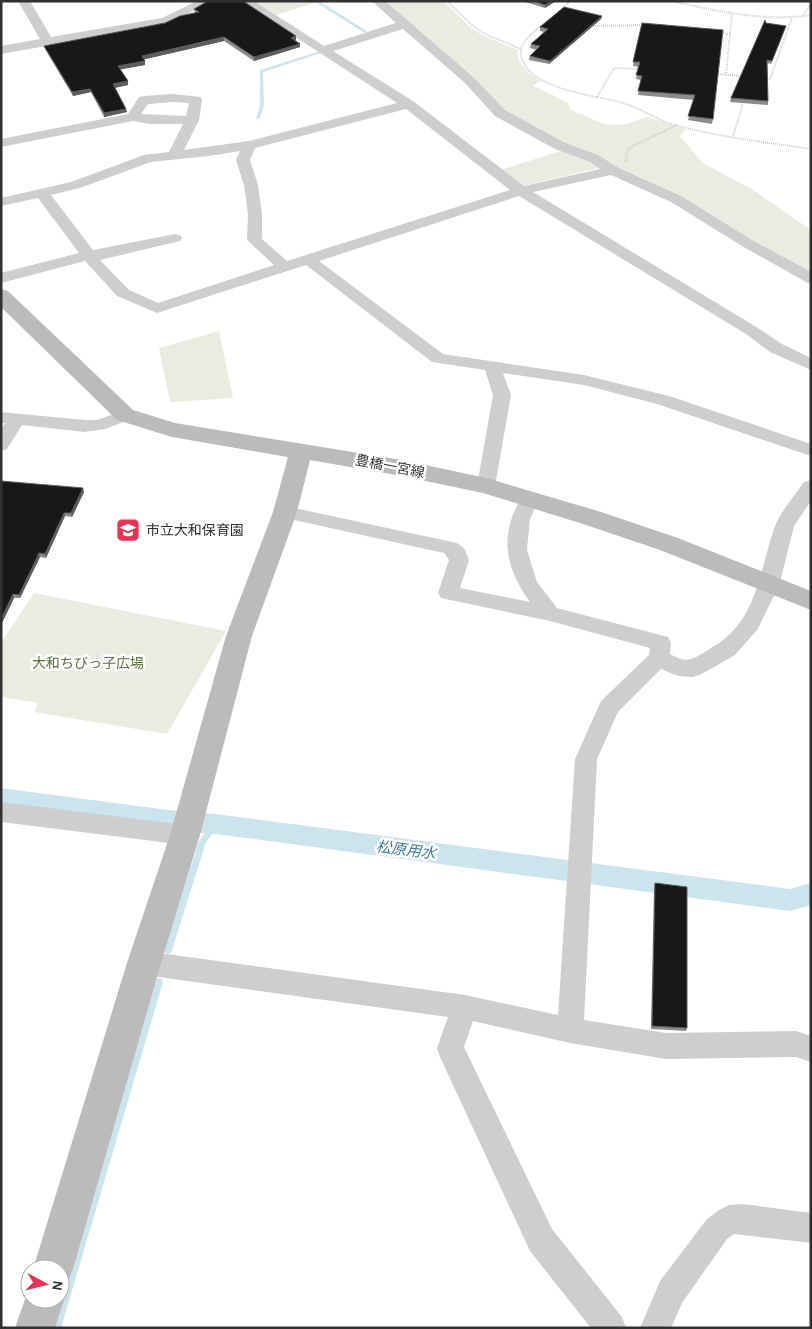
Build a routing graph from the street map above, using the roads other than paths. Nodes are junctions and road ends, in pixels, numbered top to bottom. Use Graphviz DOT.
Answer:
graph roads {
  1 [pos="24,1"];
  2 [pos="207,1"];
  3 [pos="246,1"];
  4 [pos="378,1"];
  5 [pos="405,24"];
  6 [pos="48,42"];
  7 [pos="1,50"];
  8 [pos="323,50"];
  9 [pos="408,104"];
  10 [pos="133,117"];
  11 [pos="192,120"];
  12 [pos="1,143"];
  13 [pos="249,145"];
  14 [pos="175,154"];
  15 [pos="612,170"];
  16 [pos="521,191"];
  17 [pos="42,193"];
  18 [pos="1,202"];
  19 [pos="175,238"];
  20 [pos="90,254"];
  21 [pos="307,259"];
  22 [pos="284,266"];
  23 [pos="1,278"];
  24 [pos="811,279"];
  25 [pos="1,295"];
  26 [pos="811,365"];
  27 [pos="492,366"];
  28 [pos="125,415"];
  29 [pos="8,418"];
  30 [pos="1,445"];
  31 [pos="301,450"];
  32 [pos="811,450"];
  33 [pos="486,486"];
  34 [pos="811,486"];
  35 [pos="530,499"];
  36 [pos="285,512"];
  37 [pos="770,586"];
  38 [pos="811,601"];
  39 [pos="550,614"];
  40 [pos="659,658"];
  41 [pos="1,812"];
  42 [pos="185,835"];
  43 [pos="144,964"];
  44 [pos="465,1007"];
  45 [pos="570,1030"];
  46 [pos="811,1049"];
  47 [pos="811,1228"];
  48 [pos="56,1259"];
  49 [pos="41,1309"];
  50 [pos="35,1328"];
  51 [pos="611,1328"];
  52 [pos="655,1328"];
  1 -- 6 [label="street"];
  2 -- 6 [label="street"];
  3 -- 8 [label="street"];
  4 -- 5 [label="street"];
  5 -- 8 [label="street"];
  5 -- 15 [label="street"];
  6 -- 7 [label="street"];
  8 -- 9 [label="street"];
  9 -- 13 [label="street"];
  9 -- 16 [label="street"];
  10 -- 11 [label="street"];
  10 -- 11 [label="street"];
  10 -- 12 [label="street"];
  11 -- 14 [label="street"];
  13 -- 14 [label="street"];
  13 -- 22 [label="street"];
  14 -- 17 [label="street"];
  15 -- 16 [label="street"];
  15 -- 24 [label="street"];
  16 -- 21 [label="street"];
  16 -- 26 [label="street"];
  17 -- 18 [label="street"];
  17 -- 20 [label="street"];
  19 -- 20 [label="street"];
  20 -- 22 [label="street"];
  20 -- 23 [label="street"];
  21 -- 22 [label="street"];
  21 -- 27 [label="street"];
  25 -- 28 [label="main road, 豊橋一宮線"];
  27 -- 32 [label="street"];
  27 -- 33 [label="street"];
  28 -- 29 [label="street"];
  28 -- 31 [label="main road, 豊橋一宮線"];
  29 -- 30 [label="street"];
  31 -- 33 [label="main road, 豊橋一宮線"];
  31 -- 36 [label="main road"];
  33 -- 35 [label="main road, 豊橋一宮線"];
  34 -- 37 [label="street"];
  35 -- 37 [label="main road, 豊橋一宮線"];
  35 -- 39 [label="street"];
  36 -- 39 [label="street"];
  36 -- 42 [label="main road"];
  37 -- 38 [label="main road, 豊橋一宮線"];
  37 -- 40 [label="street"];
  39 -- 40 [label="street"];
  40 -- 45 [label="street"];
  41 -- 42 [label="street"];
  42 -- 43 [label="main road"];
  43 -- 44 [label="street"];
  43 -- 48 [label="main road"];
  44 -- 45 [label="street"];
  44 -- 51 [label="street"];
  45 -- 46 [label="street"];
  47 -- 52 [label="street"];
  49 -- 50 [label="main road"];
}
